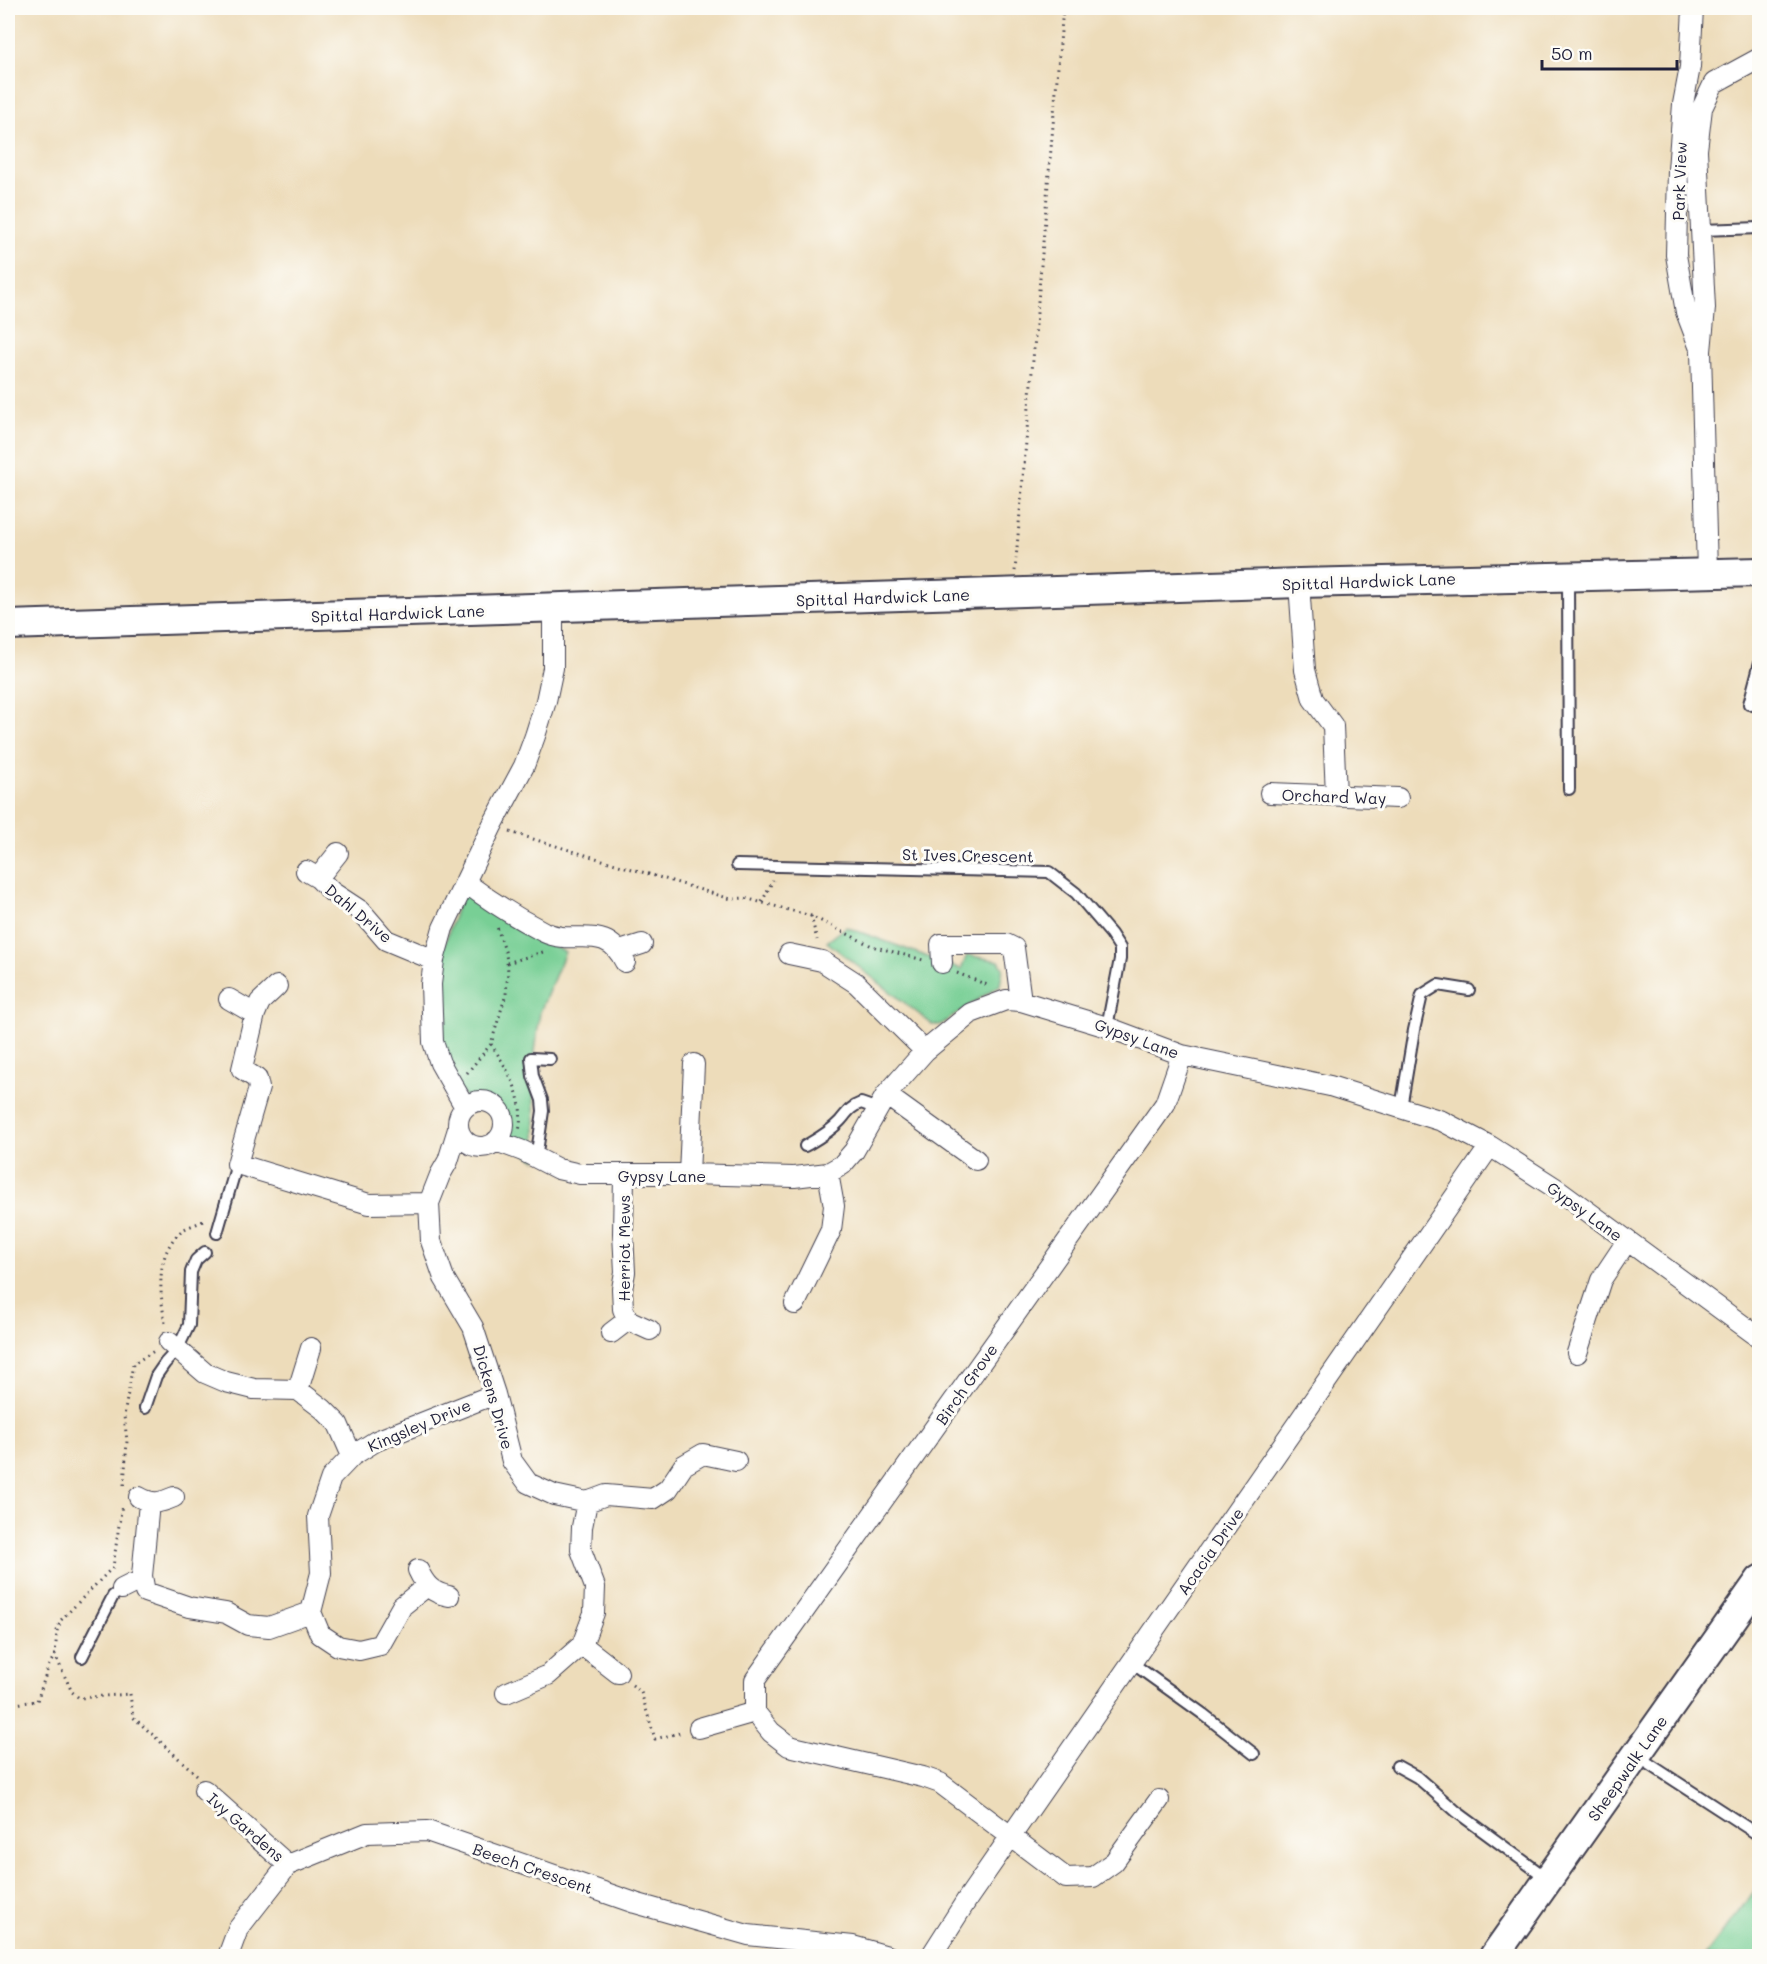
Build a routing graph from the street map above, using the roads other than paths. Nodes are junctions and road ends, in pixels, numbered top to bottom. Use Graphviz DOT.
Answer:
graph roads {
  1 [pos="1693,8"];
  2 [pos="1760,58"];
  3 [pos="1760,228"];
  4 [pos="1701,230"];
  5 [pos="1701,351"];
  6 [pos="1707,572"];
  7 [pos="1760,572"];
  8 [pos="1568,576"];
  9 [pos="1299,583"];
  10 [pos="553,608"];
  11 [pos="8,625"];
  12 [pos="1760,662"];
  13 [pos="1760,707"];
  14 [pos="1569,789"];
  15 [pos="1270,793"];
  16 [pos="1336,795"];
  17 [pos="1398,798"];
  18 [pos="338,853"];
  19 [pos="738,865"];
  20 [pos="465,883"];
  21 [pos="642,944"];
  22 [pos="789,954"];
  23 [pos="434,960"];
  24 [pos="939,965"];
  25 [pos="277,986"];
  26 [pos="1469,990"];
  27 [pos="229,999"];
  28 [pos="1014,1001"];
  29 [pos="255,1014"];
  30 [pos="1107,1027"];
  31 [pos="925,1051"];
  32 [pos="1182,1055"];
  33 [pos="550,1059"];
  34 [pos="693,1064"];
  35 [pos="882,1102"];
  36 [pos="465,1107"];
  37 [pos="1401,1108"];
  38 [pos="500,1133"];
  39 [pos="464,1137"];
  40 [pos="805,1146"];
  41 [pos="1490,1146"];
  42 [pos="525,1151"];
  43 [pos="976,1161"];
  44 [pos="237,1164"];
  45 [pos="828,1173"];
  46 [pos="689,1174"];
  47 [pos="624,1175"];
  48 [pos="429,1203"];
  49 [pos="217,1233"];
  50 [pos="1627,1241"];
  51 [pos="205,1252"];
  52 [pos="795,1304"];
  53 [pos="628,1320"];
  54 [pos="650,1330"];
  55 [pos="611,1333"];
  56 [pos="1760,1338"];
  57 [pos="173,1346"];
  58 [pos="312,1348"];
  59 [pos="1577,1353"];
  60 [pos="298,1390"];
  61 [pos="495,1394"];
  62 [pos="145,1408"];
  63 [pos="352,1456"];
  64 [pos="736,1461"];
  65 [pos="174,1497"];
  66 [pos="587,1502"];
  67 [pos="143,1582"];
  68 [pos="122,1589"];
  69 [pos="1756,1591"];
  70 [pos="449,1596"];
  71 [pos="311,1612"];
  72 [pos="582,1645"];
  73 [pos="82,1657"];
  74 [pos="1132,1663"];
  75 [pos="618,1673"];
  76 [pos="506,1693"];
  77 [pos="755,1712"];
  78 [pos="699,1728"];
  79 [pos="1254,1754"];
  80 [pos="1636,1755"];
  81 [pos="1397,1766"];
  82 [pos="204,1790"];
  83 [pos="1159,1800"];
  84 [pos="1760,1836"];
  85 [pos="1011,1837"];
  86 [pos="288,1865"];
  87 [pos="1549,1880"];
  88 [pos="228,1956"];
  89 [pos="888,1956"];
  90 [pos="931,1956"];
  91 [pos="1494,1956"];
  1 -- 5 [label="street, Park View"];
  2 -- 4 [label="street, Park View"];
  3 -- 4 [label="lane"];
  4 -- 5 [label="street, Park View"];
  5 -- 6 [label="street, Park View"];
  6 -- 7 [label="street, Spittal Hardwick Lane"];
  6 -- 8 [label="street, Spittal Hardwick Lane"];
  8 -- 9 [label="street, Spittal Hardwick Lane"];
  8 -- 14 [label="lane"];
  9 -- 10 [label="street, Spittal Hardwick Lane"];
  9 -- 16 [label="street"];
  10 -- 11 [label="street, Spittal Hardwick Lane"];
  10 -- 20 [label="street"];
  12 -- 13 [label="lane"];
  15 -- 16 [label="street, Orchard Way"];
  16 -- 17 [label="street, Orchard Way"];
  18 -- 23 [label="street, Dahl Drive"];
  19 -- 30 [label="lane, St Ives Crescent"];
  20 -- 21 [label="street"];
  20 -- 23 [label="street"];
  22 -- 31 [label="street"];
  23 -- 36 [label="street"];
  24 -- 28 [label="street"];
  25 -- 29 [label="street"];
  26 -- 37 [label="lane"];
  27 -- 29 [label="street"];
  28 -- 30 [label="street, Gypsy Lane"];
  28 -- 31 [label="street"];
  29 -- 44 [label="street"];
  30 -- 32 [label="street, Gypsy Lane"];
  31 -- 35 [label="street"];
  32 -- 37 [label="street, Gypsy Lane"];
  32 -- 77 [label="street, Birch Grove"];
  33 -- 42 [label="lane"];
  34 -- 46 [label="street"];
  35 -- 40 [label="lane"];
  35 -- 43 [label="street"];
  35 -- 45 [label="street"];
  36 -- 38 [label="street"];
  36 -- 39 [label="street"];
  37 -- 41 [label="street, Gypsy Lane"];
  38 -- 39 [label="street"];
  38 -- 42 [label="street, Gypsy Lane"];
  39 -- 48 [label="street, Dickens Drive"];
  41 -- 50 [label="street, Gypsy Lane"];
  41 -- 74 [label="street, Acacia Drive"];
  42 -- 47 [label="street, Gypsy Lane"];
  44 -- 48 [label="street"];
  44 -- 49 [label="lane"];
  45 -- 46 [label="street, Gypsy Lane"];
  45 -- 52 [label="street"];
  46 -- 47 [label="street, Gypsy Lane"];
  47 -- 53 [label="street, Herriot Mews"];
  48 -- 61 [label="street, Dickens Drive"];
  50 -- 56 [label="street, Gypsy Lane"];
  50 -- 59 [label="street"];
  51 -- 57 [label="lane"];
  53 -- 54 [label="street, Herriot Mews"];
  53 -- 55 [label="street, Herriot Mews"];
  57 -- 60 [label="street"];
  57 -- 62 [label="lane"];
  58 -- 60 [label="street"];
  60 -- 63 [label="street"];
  61 -- 63 [label="street, Kingsley Drive"];
  61 -- 66 [label="street, Dickens Drive"];
  63 -- 71 [label="street, Kingsley Drive"];
  64 -- 66 [label="street, Dickens Drive"];
  65 -- 67 [label="street"];
  66 -- 72 [label="street"];
  67 -- 68 [label="street"];
  67 -- 71 [label="street"];
  68 -- 73 [label="lane"];
  69 -- 80 [label="street, Sheepwalk Lane"];
  70 -- 71 [label="street"];
  72 -- 75 [label="street"];
  72 -- 76 [label="street"];
  74 -- 79 [label="lane"];
  74 -- 85 [label="street, Acacia Drive"];
  77 -- 78 [label="street"];
  77 -- 85 [label="street"];
  80 -- 84 [label="lane"];
  80 -- 87 [label="street, Sheepwalk Lane"];
  81 -- 87 [label="lane"];
  82 -- 86 [label="street, Ivy Gardens"];
  83 -- 85 [label="street"];
  85 -- 90 [label="street, Acacia Drive"];
  86 -- 88 [label="street, Beech Crescent"];
  86 -- 89 [label="street, Beech Crescent"];
  87 -- 91 [label="street, Sheepwalk Lane"];
}
